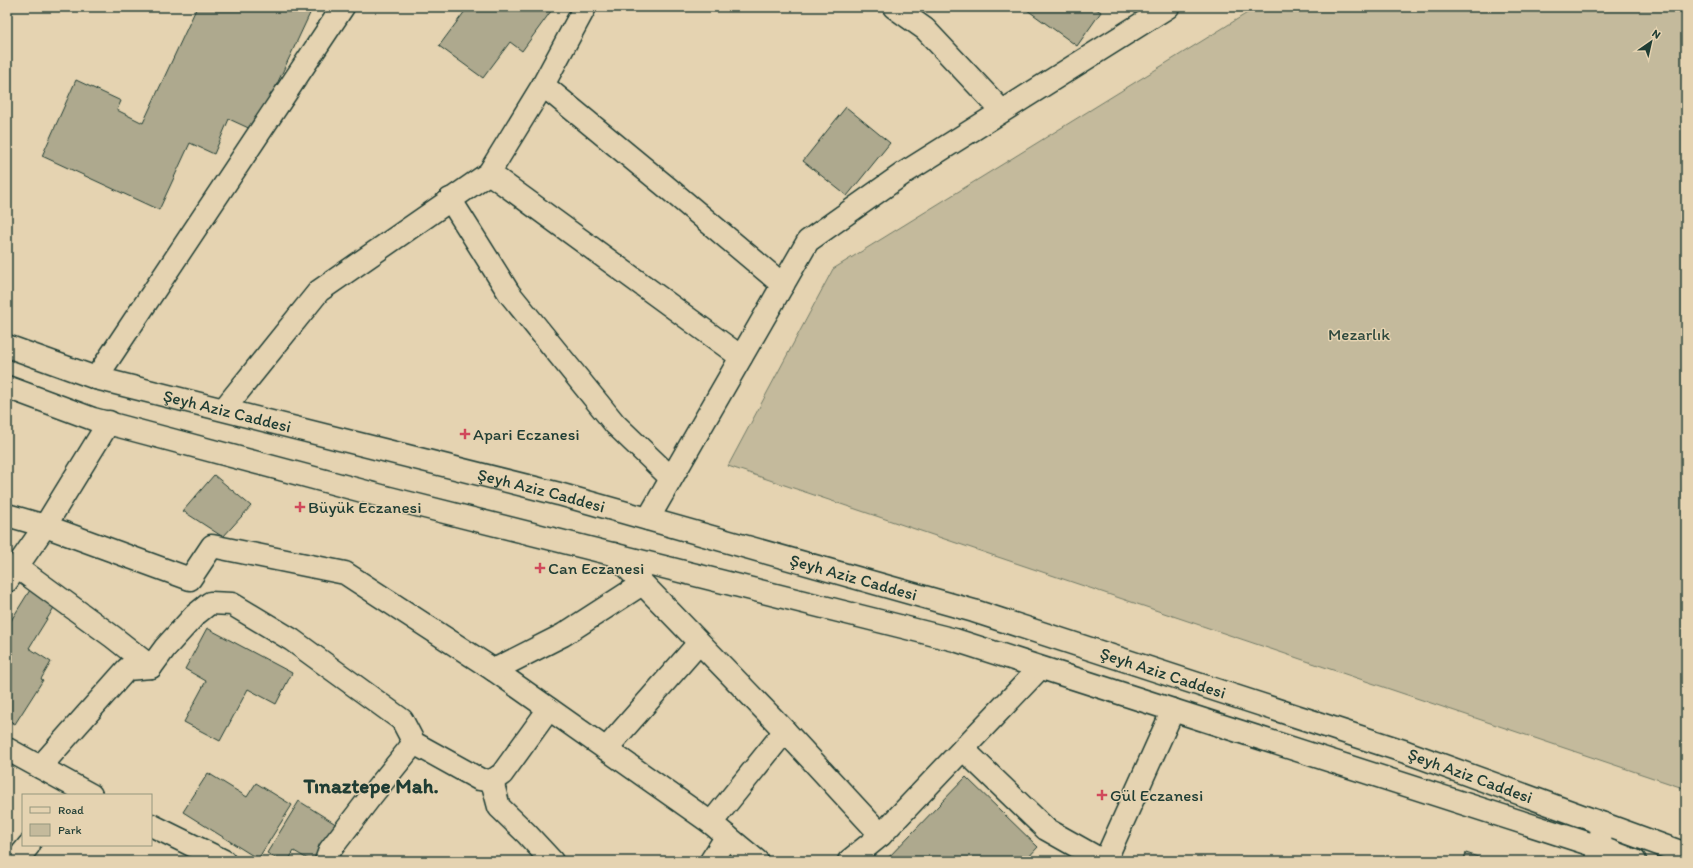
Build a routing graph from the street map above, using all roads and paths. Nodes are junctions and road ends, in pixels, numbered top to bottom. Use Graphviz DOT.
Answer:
graph roads {
  1 [pos="343,7"];
  2 [pos="585,7"];
  3 [pos="894,7"];
  4 [pos="1168,7"];
  5 [pos="543,85"];
  6 [pos="1002,111"];
  7 [pos="490,174"];
  8 [pos="450,199"];
  9 [pos="783,285"];
  10 [pos="7,346"];
  11 [pos="741,357"];
  12 [pos="96,378"];
  13 [pos="7,387"];
  14 [pos="224,409"];
  15 [pos="108,422"];
  16 [pos="671,478"];
  17 [pos="7,515"];
  18 [pos="648,519"];
  19 [pos="45,526"];
  20 [pos="614,554"];
  21 [pos="12,574"];
  22 [pos="642,584"];
  23 [pos="700,643"];
  24 [pos="151,667"];
  25 [pos="1040,668"];
  26 [pos="494,670"];
  27 [pos="549,709"];
  28 [pos="1173,710"];
  29 [pos="785,731"];
  30 [pos="414,744"];
  31 [pos="7,749"];
  32 [pos="606,749"];
  33 [pos="963,749"];
  34 [pos="40,767"];
  35 [pos="492,781"];
  36 [pos="79,792"];
  37 [pos="1603,824"];
  38 [pos="152,825"];
  39 [pos="719,830"];
  40 [pos="881,835"];
  41 [pos="28,846"];
  42 [pos="1598,854"];
  43 [pos="1686,854"];
  44 [pos="854,860"];
  45 [pos="16,861"];
  46 [pos="224,861"];
  47 [pos="326,861"];
  48 [pos="552,861"];
  49 [pos="711,861"];
  50 [pos="757,861"];
  51 [pos="1104,861"];
  52 [pos="1635,861"];
  1 -- 12 [label="street"];
  2 -- 5 [label="street"];
  3 -- 6 [label="street"];
  4 -- 6 [label="street"];
  5 -- 7 [label="street"];
  5 -- 9 [label="street"];
  6 -- 9 [label="street"];
  7 -- 8 [label="street"];
  7 -- 11 [label="street"];
  8 -- 14 [label="street"];
  8 -- 16 [label="street"];
  9 -- 11 [label="street"];
  10 -- 12 [label="street, Şeyh Aziz Caddesi"];
  11 -- 16 [label="street"];
  12 -- 14 [label="street, Şeyh Aziz Caddesi"];
  13 -- 15 [label="street, Şeyh Aziz Caddesi"];
  14 -- 18 [label="street, Şeyh Aziz Caddesi"];
  15 -- 19 [label="street"];
  15 -- 20 [label="street, Şeyh Aziz Caddesi"];
  16 -- 18 [label="street"];
  17 -- 19 [label="street"];
  18 -- 37 [label="street, Şeyh Aziz Caddesi"];
  19 -- 21 [label="street"];
  19 -- 26 [label="street"];
  20 -- 22 [label="street"];
  20 -- 25 [label="street, Şeyh Aziz Caddesi"];
  21 -- 24 [label="street"];
  22 -- 23 [label="street"];
  22 -- 26 [label="street"];
  23 -- 29 [label="street"];
  23 -- 32 [label="street"];
  24 -- 30 [label="street"];
  24 -- 34 [label="street"];
  25 -- 28 [label="street, Şeyh Aziz Caddesi"];
  25 -- 33 [label="street"];
  26 -- 27 [label="street"];
  27 -- 32 [label="street"];
  27 -- 35 [label="street"];
  28 -- 42 [label="street, Şeyh Aziz Caddesi"];
  28 -- 51 [label="street"];
  29 -- 39 [label="street"];
  29 -- 40 [label="street"];
  30 -- 35 [label="street"];
  30 -- 47 [label="street"];
  31 -- 34 [label="street"];
  32 -- 39 [label="street"];
  33 -- 40 [label="street"];
  33 -- 51 [label="street"];
  34 -- 36 [label="street"];
  35 -- 48 [label="street"];
  37 -- 42 [label="street"];
  37 -- 43 [label="street, Şeyh Aziz Caddesi"];
  38 -- 46 [label="street"];
  39 -- 49 [label="street"];
  39 -- 50 [label="street"];
  40 -- 44 [label="street"];
  41 -- 45 [label="street"];
  42 -- 52 [label="street, Şeyh Aziz Caddesi"];
}
